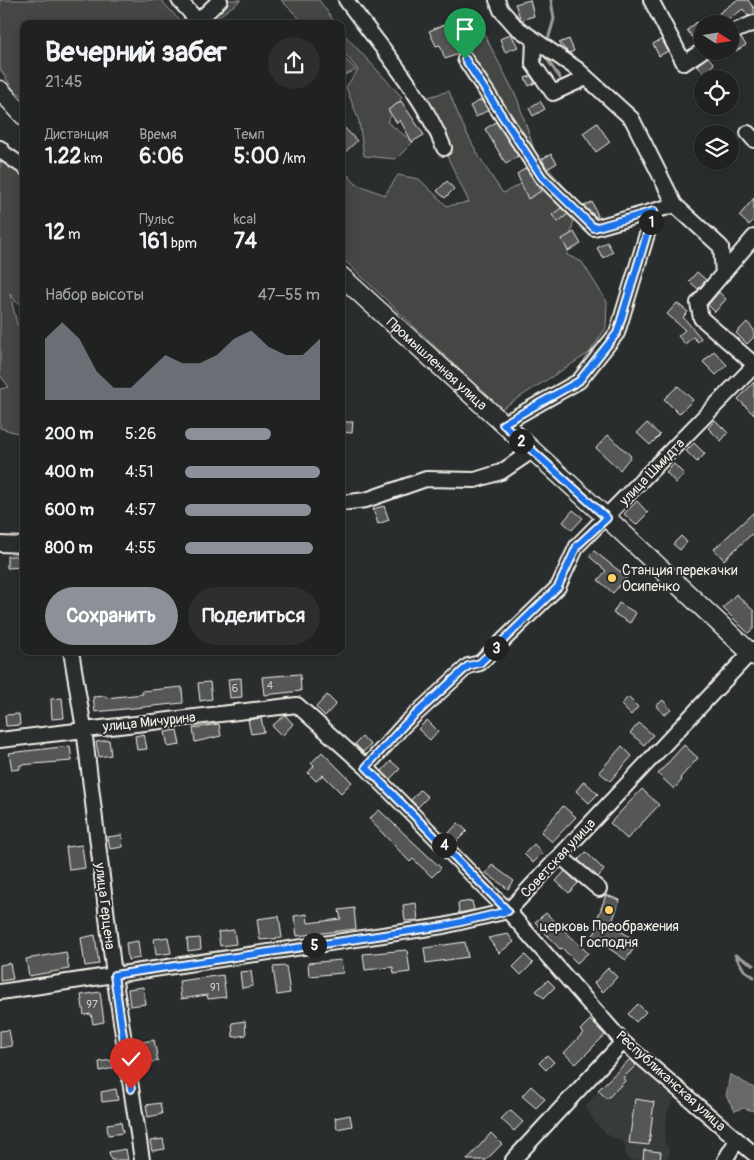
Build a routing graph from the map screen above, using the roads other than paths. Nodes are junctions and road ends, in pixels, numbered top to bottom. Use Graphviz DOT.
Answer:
graph roads {
  1 [pos="178,0"];
  2 [pos="220,0"];
  3 [pos="346,0"];
  4 [pos="497,0"];
  5 [pos="651,0"];
  6 [pos="197,20"];
  7 [pos="199,20"];
  8 [pos="754,23"];
  9 [pos="739,29"];
  10 [pos="542,43"];
  11 [pos="694,56"];
  12 [pos="465,59"];
  13 [pos="586,78"];
  14 [pos="0,90"];
  15 [pos="20,112"];
  16 [pos="0,148"];
  17 [pos="444,148"];
  18 [pos="20,164"];
  19 [pos="675,205"];
  20 [pos="654,211"];
  21 [pos="754,237"];
  22 [pos="723,274"];
  23 [pos="345,280"];
  24 [pos="754,365"];
  25 [pos="503,424"];
  26 [pos="532,452"];
  27 [pos="345,503"];
  28 [pos="607,518"];
  29 [pos="0,544"];
  30 [pos="20,545"];
  31 [pos="753,653"];
  32 [pos="71,655"];
  33 [pos="297,706"];
  34 [pos="84,729"];
  35 [pos="0,740"];
  36 [pos="366,767"];
  37 [pos="560,856"];
  38 [pos="599,889"];
  39 [pos="508,911"];
  40 [pos="114,975"];
  41 [pos="0,992"];
  42 [pos="623,1042"];
  43 [pos="737,1140"];
  44 [pos="754,1154"];
  45 [pos="142,1160"];
  46 [pos="513,1160"];
  47 [pos="724,1160"];
  1 -- 6 [label="street"];
  2 -- 7 [label="street"];
  3 -- 17 [label="street"];
  4 -- 10 [label="street"];
  5 -- 11 [label="street"];
  8 -- 9 [label="street"];
  10 -- 13 [label="street"];
  10 -- 13 [label="street"];
  12 -- 20 [label="street"];
  13 -- 19 [label="street"];
  14 -- 15 [label="main road"];
  16 -- 18 [label="street"];
  19 -- 20 [label="street"];
  19 -- 22 [label="street"];
  20 -- 25 [label="street"];
  21 -- 22 [label="street"];
  22 -- 24 [label="street"];
  23 -- 25 [label="main road, Промышленная улица"];
  24 -- 28 [label="street, улица Шмидта"];
  25 -- 26 [label="main road, Промышленная улица"];
  26 -- 27 [label="street"];
  26 -- 28 [label="main road, Промышленная улица"];
  28 -- 31 [label="main road, Промышленная улица"];
  28 -- 36 [label="street, улица Шмидта"];
  29 -- 30 [label="street"];
  31 -- 37 [label="street, Советская улица"];
  32 -- 34 [label="street, улица Герцена"];
  33 -- 34 [label="street, улица Мичурина"];
  33 -- 36 [label="street, Республиканская улица"];
  34 -- 35 [label="street, улица Мичурина"];
  34 -- 40 [label="street, улица Герцена"];
  36 -- 39 [label="street, Республиканская улица"];
  37 -- 38 [label="street"];
  37 -- 39 [label="street, Советская улица"];
  39 -- 40 [label="street"];
  39 -- 42 [label="street, Республиканская улица"];
  40 -- 41 [label="street"];
  40 -- 45 [label="street, улица Герцена"];
  42 -- 43 [label="street, Республиканская улица"];
  42 -- 46 [label="street"];
  43 -- 44 [label="street, Республиканская улица"];
  43 -- 47 [label="street"];
}
